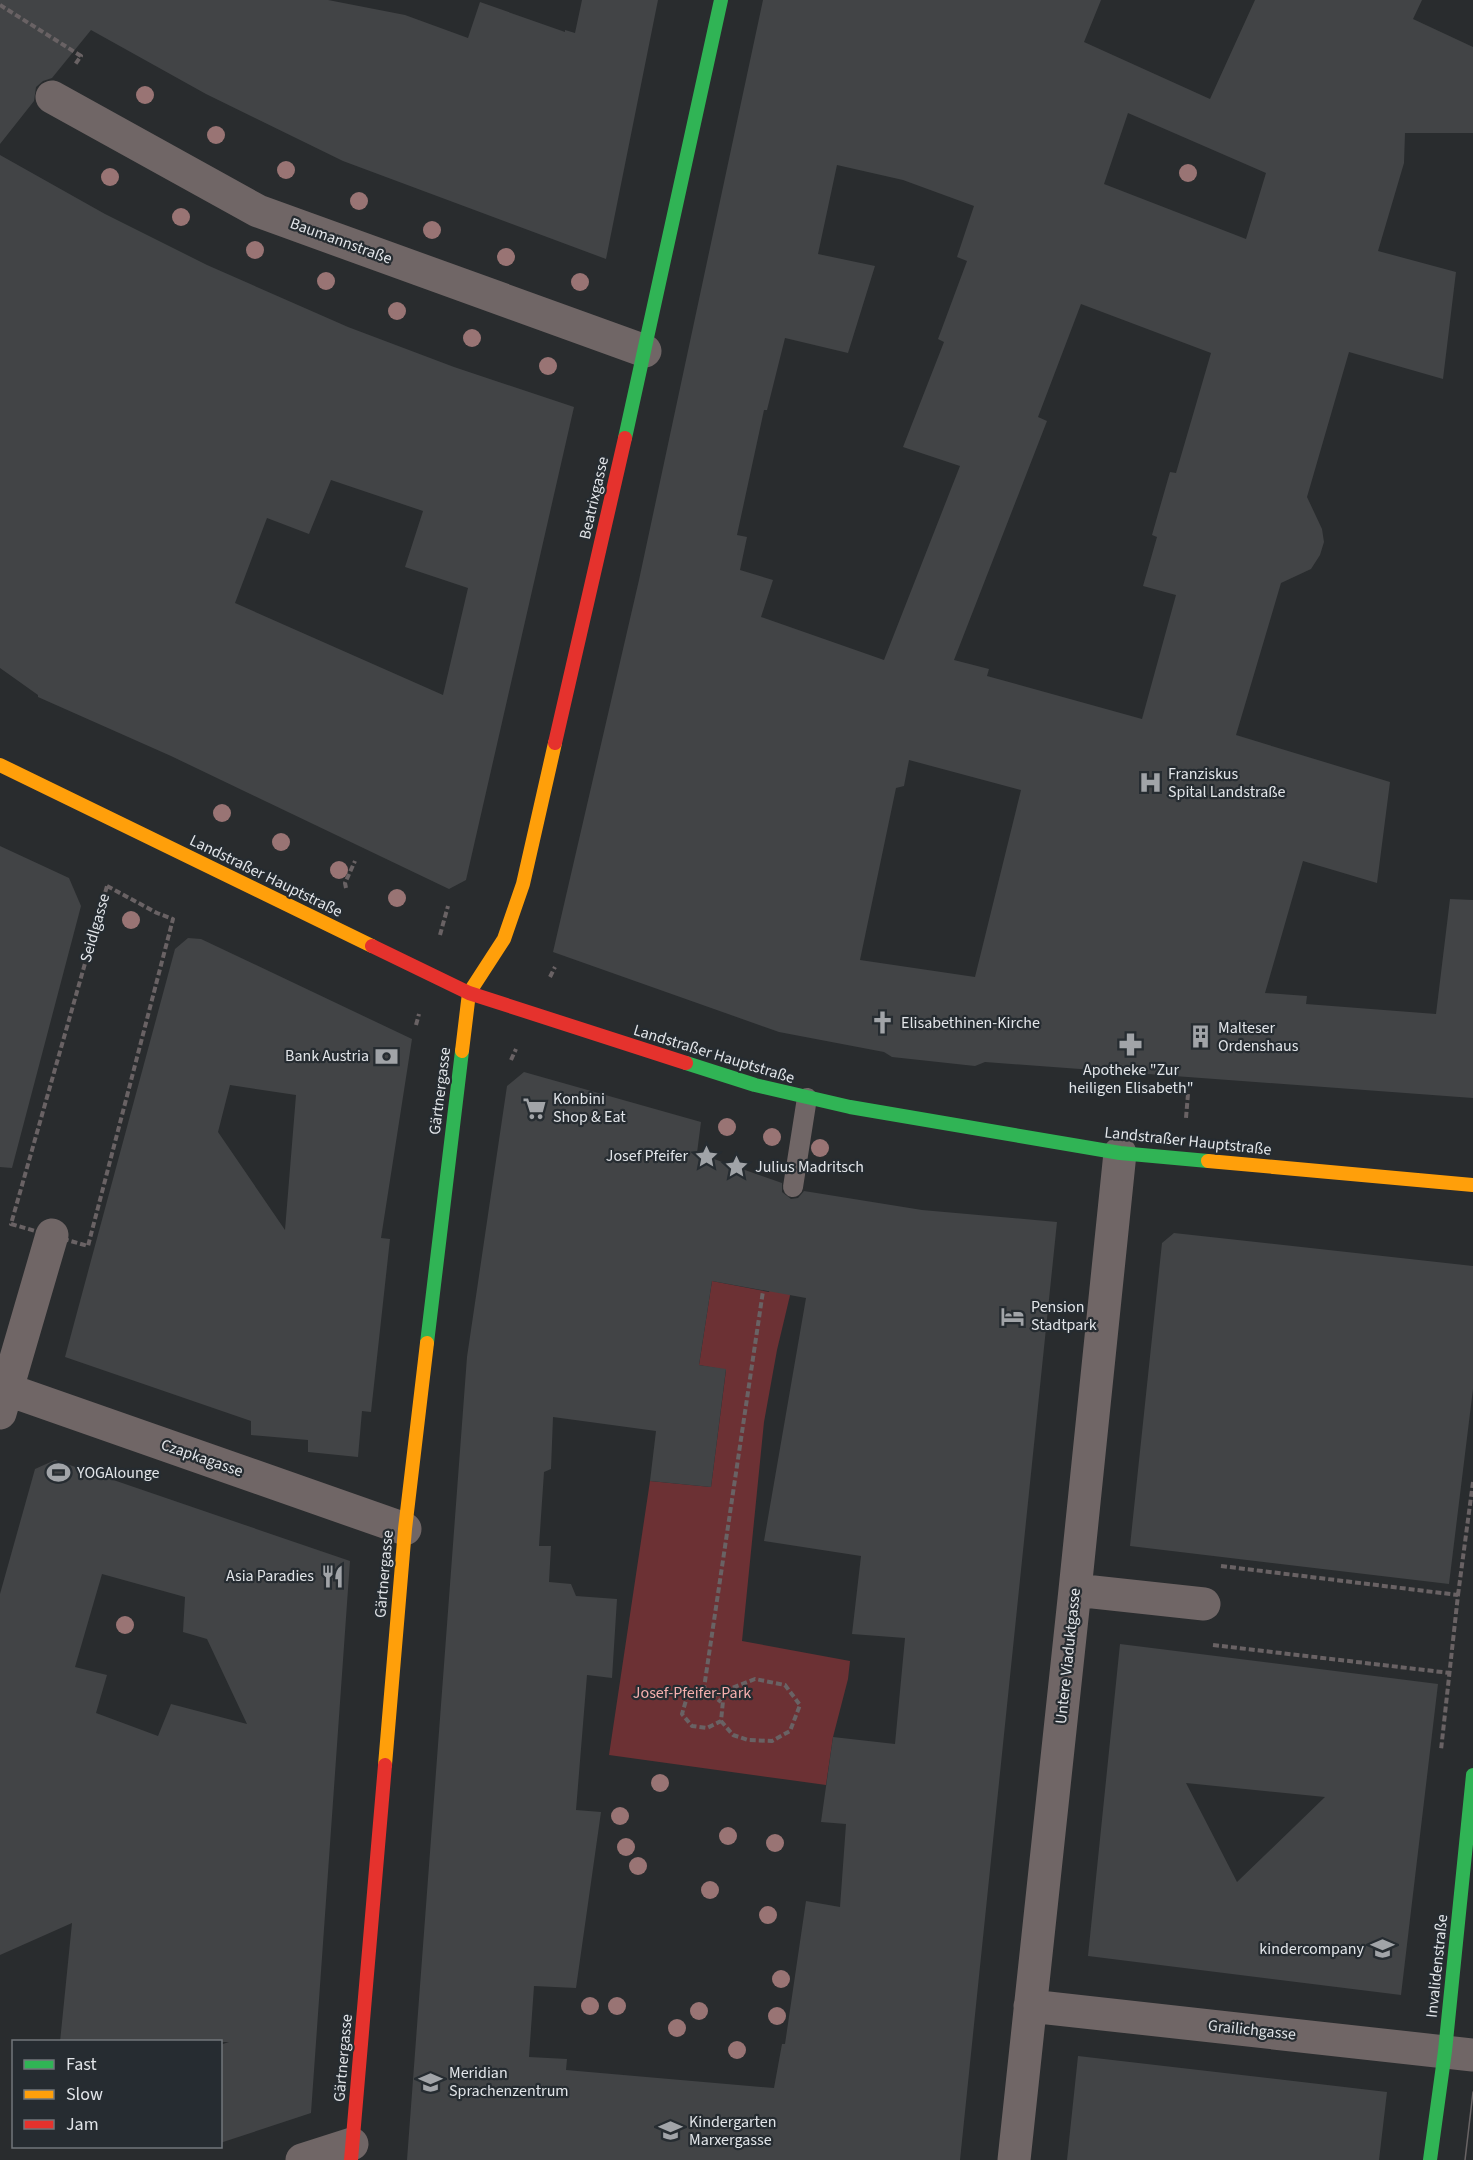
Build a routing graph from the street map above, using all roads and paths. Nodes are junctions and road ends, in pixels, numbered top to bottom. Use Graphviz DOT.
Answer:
graph roads {
  1 [pos="721,0"];
  2 [pos="0,5"];
  3 [pos="52,97"];
  4 [pos="645,351"];
  5 [pos="0,765"];
  6 [pos="355,861"];
  7 [pos="351,892"];
  8 [pos="469,993"];
  9 [pos="1188,1094"];
  10 [pos="807,1098"];
  11 [pos="1186,1118"];
  12 [pos="1119,1152"];
  13 [pos="1473,1185"];
  14 [pos="793,1187"];
  15 [pos="52,1235"];
  16 [pos="763,1291"];
  17 [pos="2,1397"];
  18 [pos="1473,1482"];
  19 [pos="405,1529"];
  20 [pos="1210,1565"];
  21 [pos="1076,1590"];
  22 [pos="1458,1595"];
  23 [pos="1204,1604"];
  24 [pos="1202,1643"];
  25 [pos="704,1688"];
  26 [pos="721,1702"];
  27 [pos="721,1721"];
  28 [pos="1473,1775"];
  29 [pos="1030,2006"];
  30 [pos="1459,2053"];
  31 [pos="352,2152"];
  32 [pos="302,2160"];
  33 [pos="1014,2160"];
  34 [pos="1430,2160"];
  1 -- 4 [label="street, Beatrixgasse"];
  2 -- 3 [label="path"];
  3 -- 4 [label="street, Baumannstraße"];
  4 -- 8 [label="street, Beatrixgasse"];
  5 -- 8 [label="street, Landstraßer Hauptstraße"];
  6 -- 7 [label="path"];
  8 -- 10 [label="street, Landstraßer Hauptstraße"];
  8 -- 19 [label="street, Gärtnergasse"];
  9 -- 11 [label="path"];
  10 -- 12 [label="street, Landstraßer Hauptstraße"];
  10 -- 14 [label="lane"];
  12 -- 13 [label="street, Landstraßer Hauptstraße"];
  12 -- 21 [label="street, Untere Viaduktgasse"];
  15 -- 15 [label="path, Seidlgasse"];
  15 -- 17 [label="street"];
  16 -- 25 [label="path"];
  17 -- 19 [label="street, Czapkagasse"];
  18 -- 22 [label="path"];
  19 -- 31 [label="street, Gärtnergasse"];
  20 -- 22 [label="path"];
  21 -- 23 [label="street"];
  21 -- 29 [label="street, Untere Viaduktgasse"];
  22 -- 24 [label="path"];
  25 -- 26 [label="path"];
  25 -- 27 [label="path"];
  26 -- 27 [label="path"];
  26 -- 27 [label="path"];
  28 -- 30 [label="street, Invalidenstraße"];
  29 -- 30 [label="street, Grailichgasse"];
  29 -- 33 [label="street, Untere Viaduktgasse"];
  30 -- 34 [label="street, Invalidenstraße"];
  31 -- 32 [label="street"];
}
